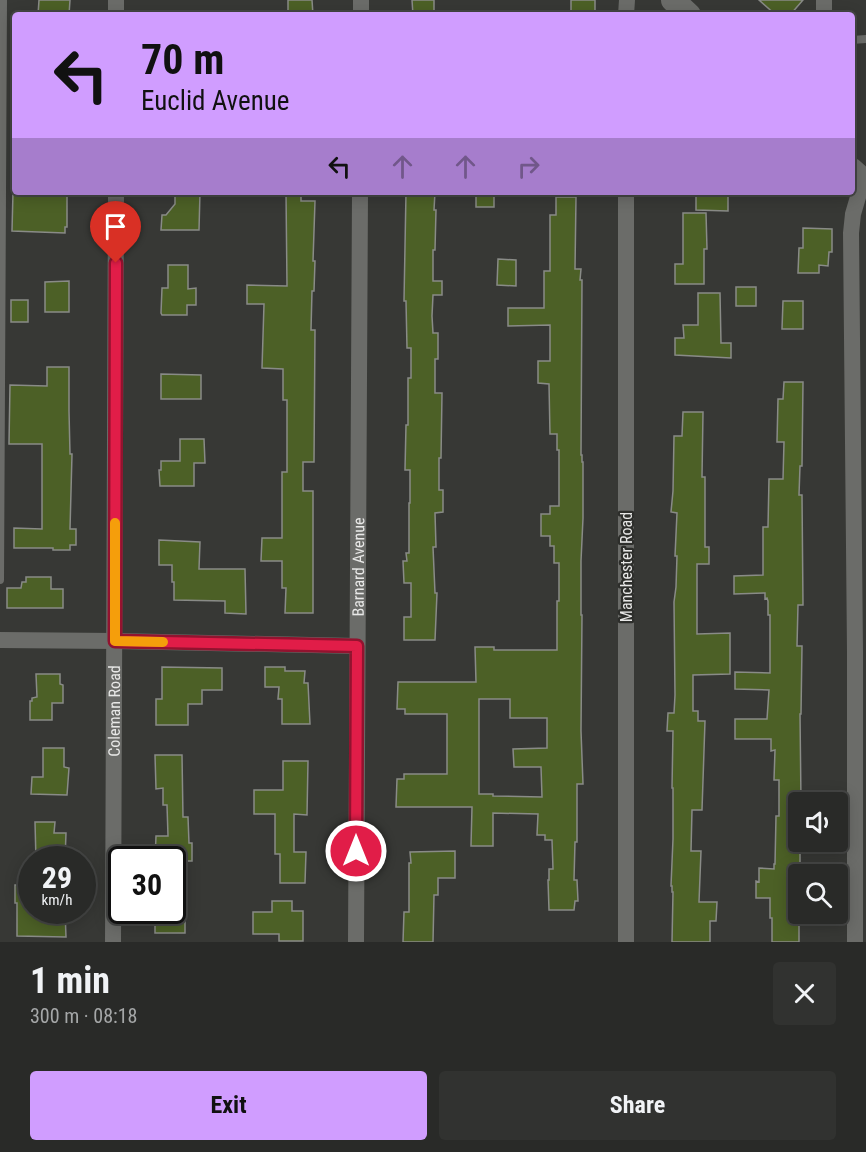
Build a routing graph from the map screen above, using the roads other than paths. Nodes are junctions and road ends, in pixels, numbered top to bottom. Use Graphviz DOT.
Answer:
graph roads {
  1 [pos="3,0"];
  2 [pos="673,0"];
  3 [pos="686,12"];
  4 [pos="2,49"];
  5 [pos="2,164"];
  6 [pos="860,177"];
  7 [pos="116,195"];
  8 [pos="360,195"];
  9 [pos="626,195"];
  10 [pos="0,580"];
  11 [pos="0,640"];
  12 [pos="115,641"];
  13 [pos="357,646"];
  14 [pos="860,651"];
  15 [pos="860,705"];
  16 [pos="113,942"];
  17 [pos="356,942"];
  18 [pos="626,942"];
  19 [pos="855,942"];
  1 -- 4 [label="lane"];
  2 -- 3 [label="street"];
  4 -- 5 [label="lane"];
  5 -- 10 [label="lane"];
  6 -- 14 [label="street"];
  7 -- 12 [label="street, Coleman Road"];
  8 -- 13 [label="street, Barnard Avenue"];
  9 -- 18 [label="street, Manchester Road"];
  11 -- 12 [label="street"];
  12 -- 13 [label="street"];
  12 -- 16 [label="street, Coleman Road"];
  13 -- 17 [label="street, Barnard Avenue"];
  14 -- 15 [label="street"];
  15 -- 19 [label="street"];
}
